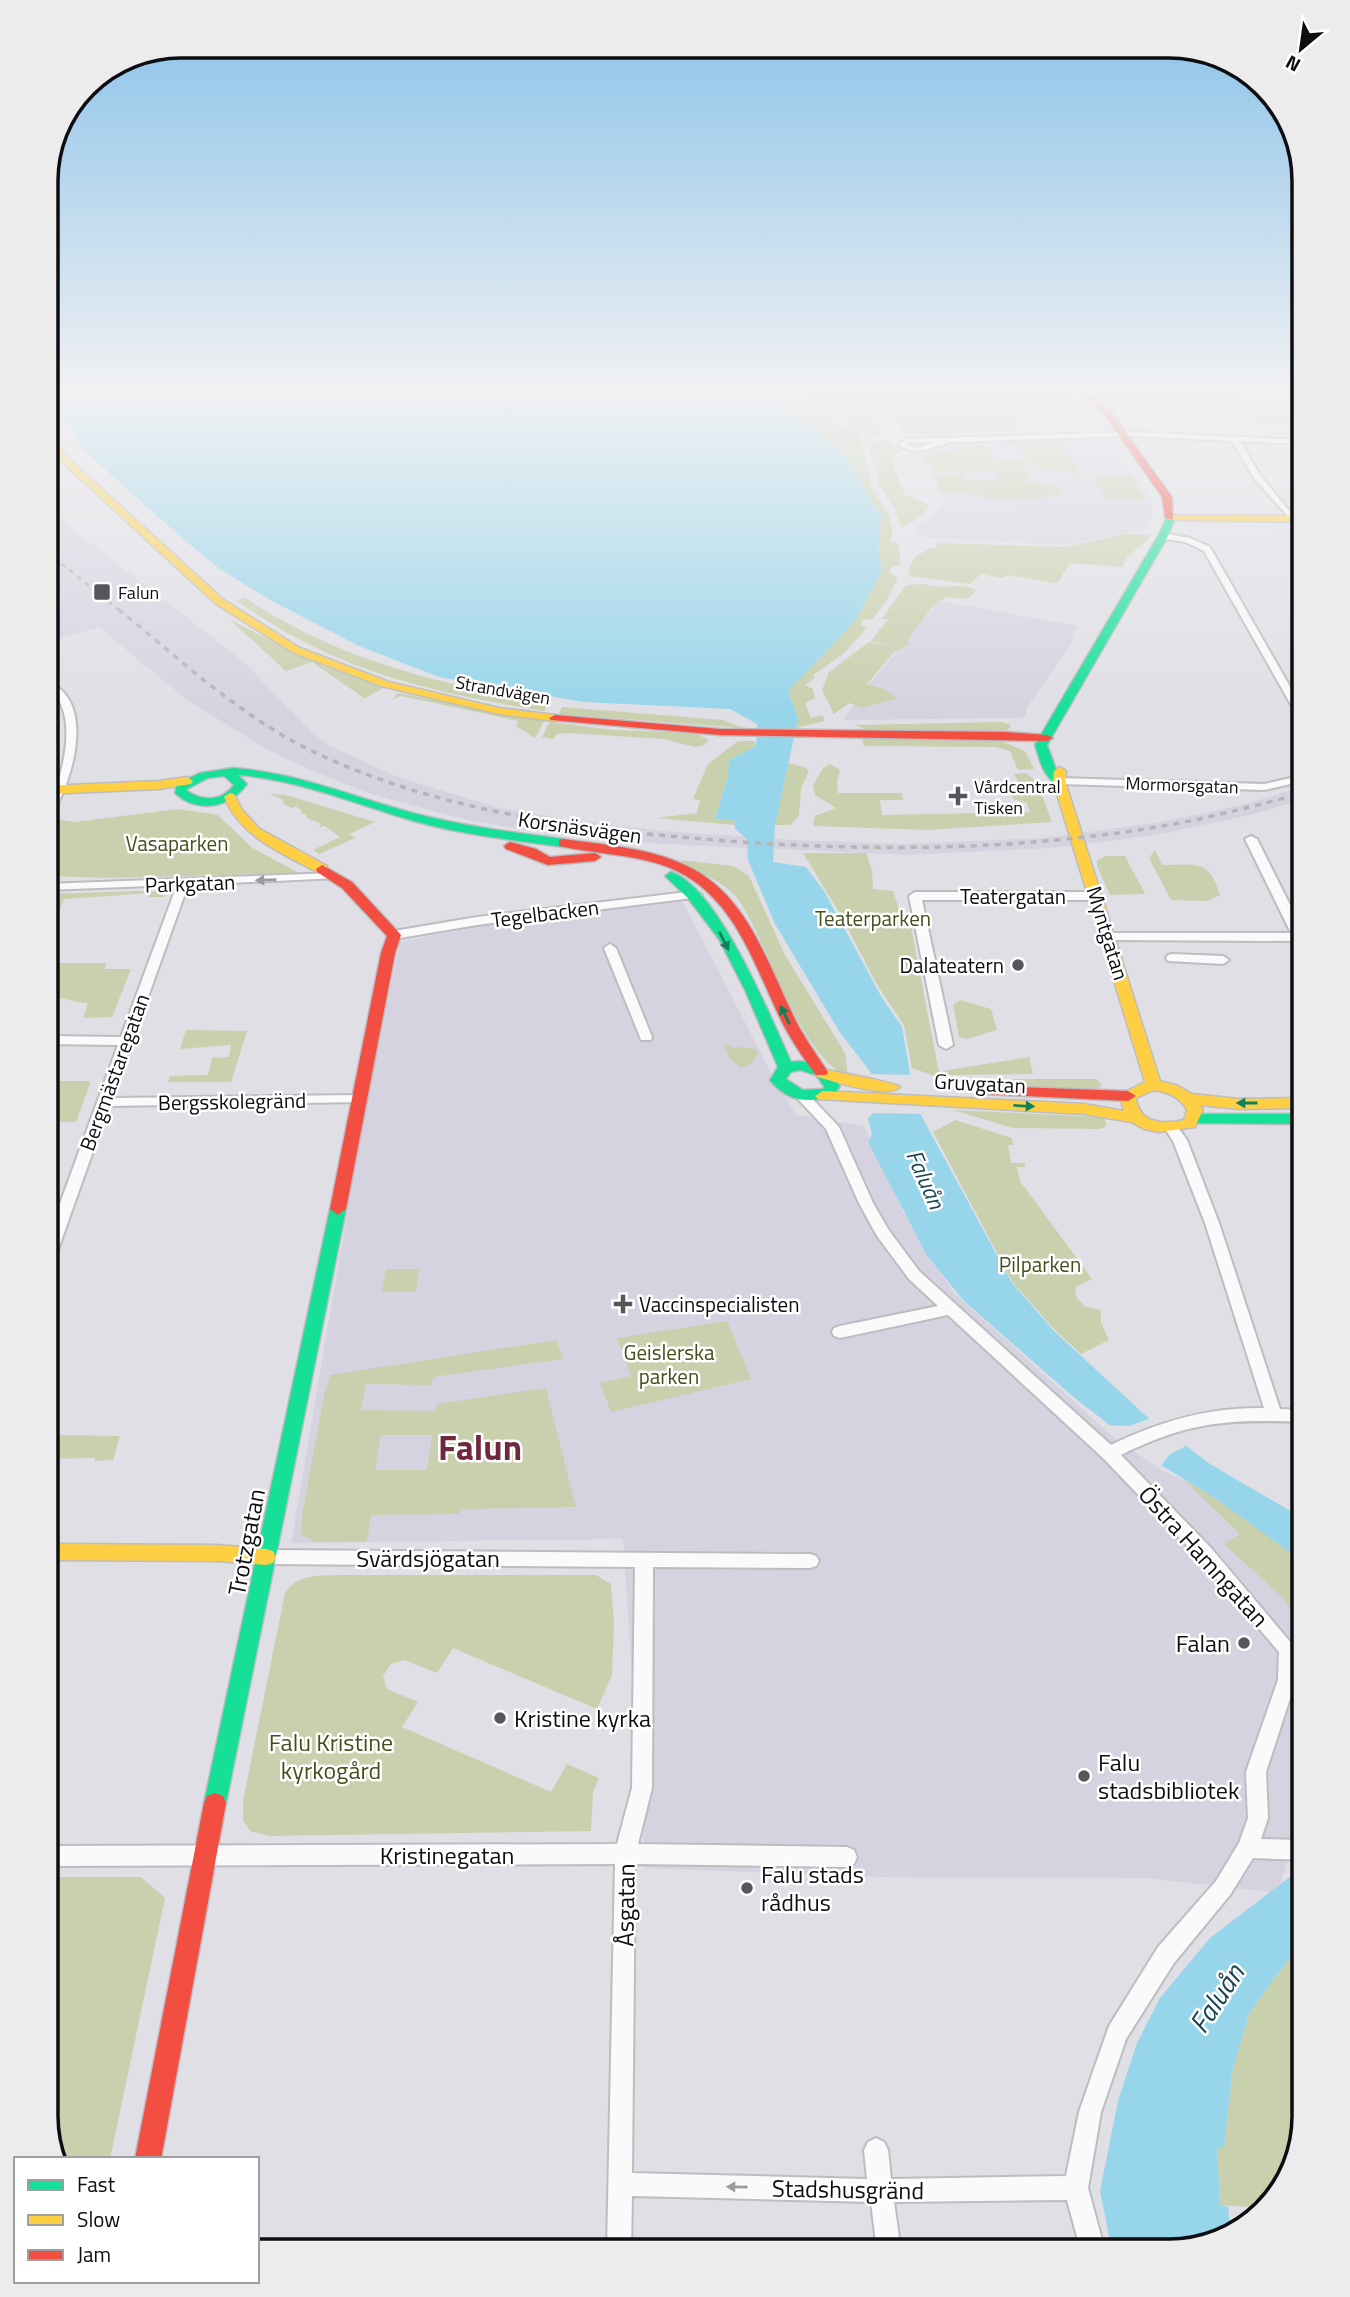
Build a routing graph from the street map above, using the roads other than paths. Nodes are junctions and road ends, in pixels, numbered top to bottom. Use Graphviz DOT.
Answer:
graph roads {
  1 [pos="105,497"];
  2 [pos="1167,497"];
  3 [pos="1278,497"];
  4 [pos="1292,512"];
  5 [pos="1170,517"];
  6 [pos="1292,518"];
  7 [pos="1163,536"];
  8 [pos="58,691"];
  9 [pos="1292,695"];
  10 [pos="1046,738"];
  11 [pos="229,774"];
  12 [pos="58,777"];
  13 [pos="1059,781"];
  14 [pos="1292,781"];
  15 [pos="184,787"];
  16 [pos="58,793"];
  17 [pos="233,795"];
  18 [pos="200,802"];
  19 [pos="236,814"];
  20 [pos="1251,839"];
  21 [pos="566,843"];
  22 [pos="562,860"];
  23 [pos="327,873"];
  24 [pos="183,884"];
  25 [pos="58,887"];
  26 [pos="716,892"];
  27 [pos="696,895"];
  28 [pos="1096,896"];
  29 [pos="1292,919"];
  30 [pos="394,935"];
  31 [pos="1110,937"];
  32 [pos="1292,940"];
  33 [pos="610,948"];
  34 [pos="1172,958"];
  35 [pos="1223,960"];
  36 [pos="646,1037"];
  37 [pos="58,1040"];
  38 [pos="124,1041"];
  39 [pos="946,1045"];
  40 [pos="786,1068"];
  41 [pos="822,1073"];
  42 [pos="1154,1086"];
  43 [pos="871,1092"];
  44 [pos="931,1095"];
  45 [pos="802,1096"];
  46 [pos="822,1096"];
  47 [pos="1128,1096"];
  48 [pos="1190,1099"];
  49 [pos="358,1100"];
  50 [pos="105,1102"];
  51 [pos="1292,1103"];
  52 [pos="1133,1117"];
  53 [pos="1193,1119"];
  54 [pos="1292,1119"];
  55 [pos="832,1127"];
  56 [pos="1172,1129"];
  57 [pos="58,1229"];
  58 [pos="949,1309"];
  59 [pos="840,1332"];
  60 [pos="1274,1415"];
  61 [pos="1292,1416"];
  62 [pos="1109,1453"];
  63 [pos="58,1552"];
  64 [pos="266,1557"];
  65 [pos="643,1560"];
  66 [pos="810,1560"];
  67 [pos="1248,1848"];
  68 [pos="1292,1850"];
  69 [pos="205,1854"];
  70 [pos="625,1854"];
  71 [pos="58,1856"];
  72 [pos="848,1857"];
  73 [pos="876,2150"];
  74 [pos="148,2157"];
  75 [pos="620,2184"];
  76 [pos="1076,2188"];
  77 [pos="878,2191"];
  78 [pos="619,2239"];
  79 [pos="888,2239"];
  80 [pos="1090,2239"];
  1 -- 10 [label="street, Strandvägen"];
  2 -- 5 [label="street"];
  3 -- 4 [label="street"];
  5 -- 6 [label="street"];
  5 -- 7 [label="street"];
  7 -- 9 [label="street"];
  7 -- 10 [label="street"];
  8 -- 12 [label="street"];
  10 -- 13 [label="street, Myntgatan"];
  11 -- 15 [label="street, Korsnäsvägen"];
  11 -- 17 [label="street"];
  11 -- 21 [label="street, Korsnäsvägen"];
  13 -- 14 [label="street, Mormorsgatan"];
  13 -- 28 [label="street, Myntgatan"];
  15 -- 16 [label="street"];
  15 -- 18 [label="street"];
  17 -- 18 [label="street, Korsnäsvägen"];
  17 -- 19 [label="street"];
  17 -- 22 [label="street, Korsnäsvägen"];
  18 -- 19 [label="street"];
  19 -- 23 [label="street"];
  20 -- 29 [label="street"];
  21 -- 22 [label="street"];
  21 -- 26 [label="street, Korsnäsvägen"];
  22 -- 27 [label="street, Korsnäsvägen"];
  23 -- 24 [label="street, Parkgatan, one-way"];
  23 -- 30 [label="street"];
  24 -- 25 [label="street, Parkgatan"];
  24 -- 38 [label="street, Bergmästaregatan"];
  26 -- 27 [label="street"];
  41 -- 26 [label="street, Korsnäsvägen, one-way"];
  27 -- 30 [label="street, Tegelbacken"];
  27 -- 40 [label="street, Korsnäsvägen, one-way"];
  28 -- 31 [label="street, Myntgatan"];
  28 -- 39 [label="street, Teatergatan"];
  30 -- 49 [label="street, Trotzgatan"];
  31 -- 32 [label="street"];
  31 -- 42 [label="street, Myntgatan"];
  33 -- 36 [label="street"];
  34 -- 35 [label="street"];
  37 -- 38 [label="street"];
  38 -- 50 [label="street, Bergmästaregatan"];
  40 -- 41 [label="street, Gruvgatan"];
  40 -- 45 [label="street, Korsnäsvägen"];
  41 -- 43 [label="street, Gruvgatan"];
  41 -- 46 [label="street"];
  42 -- 47 [label="street"];
  42 -- 48 [label="street"];
  43 -- 44 [label="street, Gruvgatan"];
  43 -- 46 [label="street, Gruvgatan"];
  44 -- 47 [label="street, Gruvgatan"];
  44 -- 52 [label="street, Gruvgatan, one-way"];
  45 -- 46 [label="street, Gruvgatan"];
  45 -- 55 [label="street, Östra Hamngatan"];
  46 -- 55 [label="street, Östra Hamngatan"];
  47 -- 52 [label="street"];
  51 -- 48 [label="street, one-way"];
  48 -- 53 [label="street"];
  49 -- 50 [label="street, Bergsskolegränd"];
  49 -- 64 [label="street, Trotzgatan"];
  50 -- 57 [label="street, Bergmästaregatan"];
  52 -- 56 [label="street"];
  53 -- 54 [label="street"];
  53 -- 56 [label="street"];
  55 -- 58 [label="street, Östra Hamngatan"];
  56 -- 60 [label="street"];
  58 -- 59 [label="street"];
  58 -- 62 [label="street, Östra Hamngatan"];
  60 -- 61 [label="street"];
  60 -- 62 [label="street"];
  62 -- 67 [label="street, Östra Hamngatan"];
  63 -- 64 [label="street, Svärdsjögatan"];
  64 -- 65 [label="street, Svärdsjögatan"];
  64 -- 69 [label="street, Trotzgatan"];
  65 -- 66 [label="street, Svärdsjögatan"];
  65 -- 70 [label="street, Åsgatan"];
  67 -- 68 [label="street"];
  67 -- 76 [label="street, Östra Hamngatan"];
  69 -- 70 [label="street, Kristinegatan"];
  69 -- 71 [label="street, Kristinegatan"];
  69 -- 74 [label="street, Trotzgatan"];
  70 -- 72 [label="street, Kristinegatan"];
  70 -- 75 [label="street, Åsgatan"];
  73 -- 77 [label="street"];
  77 -- 75 [label="street, Stadshusgränd, one-way"];
  75 -- 78 [label="street, Åsgatan"];
  76 -- 77 [label="street, Stadshusgränd"];
  76 -- 80 [label="street, Östra Hamngatan"];
  77 -- 79 [label="street"];
}
